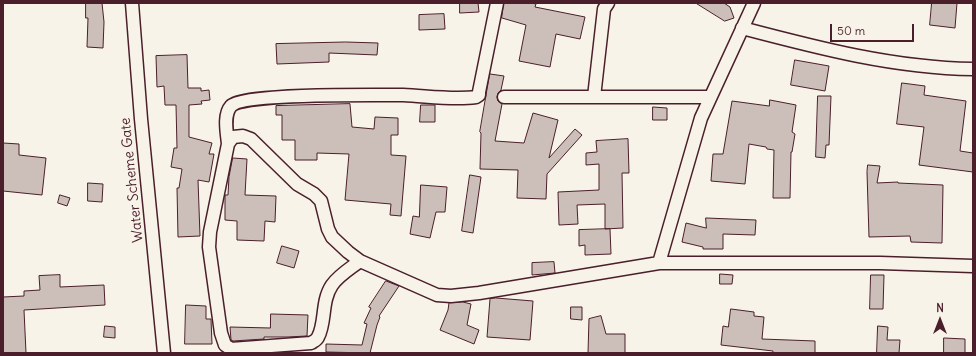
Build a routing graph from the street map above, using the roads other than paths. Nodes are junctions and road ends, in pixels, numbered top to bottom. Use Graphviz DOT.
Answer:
graph roads {
  1 [pos="132,3"];
  2 [pos="497,3"];
  3 [pos="608,3"];
  4 [pos="754,3"];
  5 [pos="742,28"];
  6 [pos="973,69"];
  7 [pos="504,98"];
  8 [pos="594,98"];
  9 [pos="710,98"];
  10 [pos="228,144"];
  11 [pos="360,261"];
  12 [pos="659,263"];
  13 [pos="973,266"];
  14 [pos="164,353"];
  1 -- 14 [label="street, Water Scheme Gate"];
  2 -- 10 [label="street"];
  3 -- 8 [label="street"];
  4 -- 5 [label="street"];
  5 -- 6 [label="street"];
  5 -- 9 [label="street"];
  7 -- 8 [label="street"];
  8 -- 9 [label="street"];
  9 -- 12 [label="street"];
  10 -- 11 [label="street"];
  10 -- 11 [label="street"];
  11 -- 12 [label="street"];
  12 -- 13 [label="street"];
}
